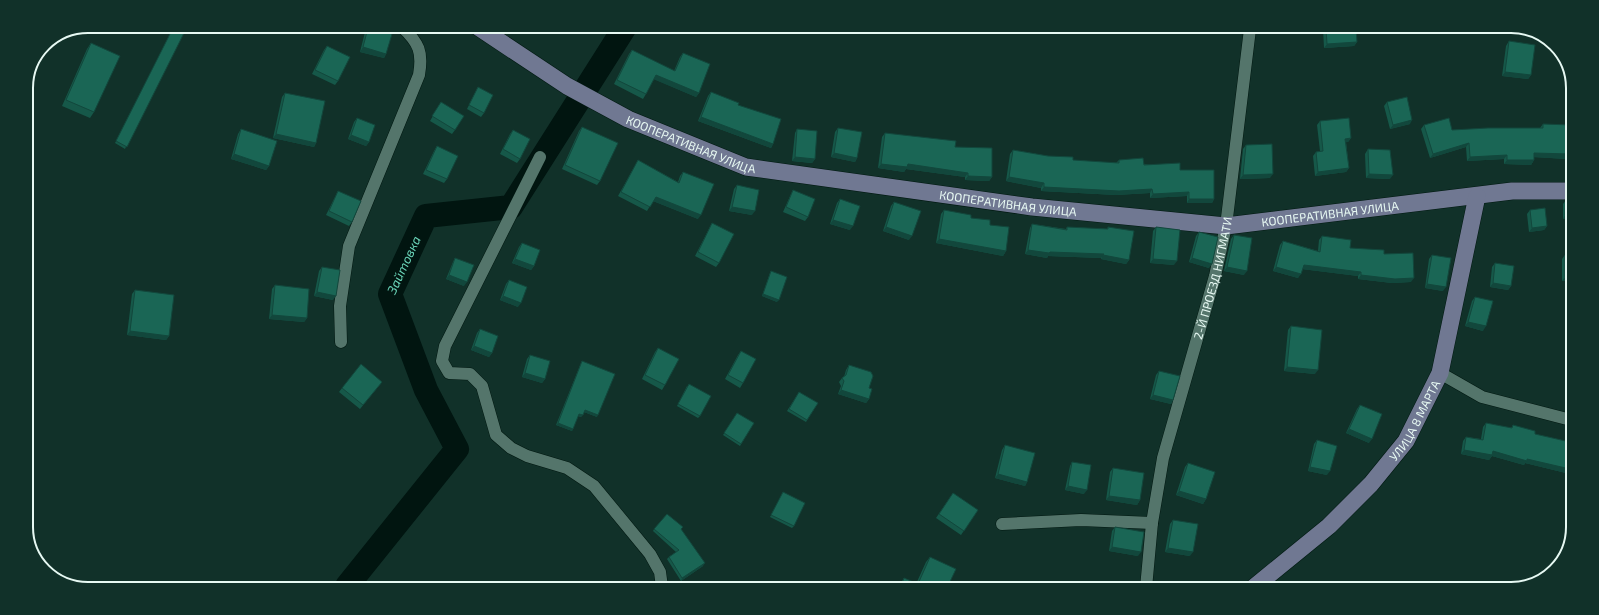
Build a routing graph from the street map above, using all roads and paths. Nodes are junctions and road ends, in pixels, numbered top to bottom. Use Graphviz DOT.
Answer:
graph roads {
  1 [pos="408,33"];
  2 [pos="487,33"];
  3 [pos="1250,33"];
  4 [pos="540,157"];
  5 [pos="1566,191"];
  6 [pos="1477,196"];
  7 [pos="1226,226"];
  8 [pos="341,342"];
  9 [pos="1440,373"];
  10 [pos="1566,419"];
  11 [pos="1152,523"];
  12 [pos="1002,524"];
  13 [pos="661,582"];
  14 [pos="1147,582"];
  15 [pos="1260,582"];
  1 -- 8 [label="street"];
  2 -- 7 [label="main road, КООПЕРАТИВНАЯ УЛИЦА"];
  3 -- 7 [label="street, 2-Й ПРОЕЗД НИГМАТИ"];
  4 -- 13 [label="street"];
  5 -- 6 [label="main road, КООПЕРАТИВНАЯ УЛИЦА"];
  6 -- 7 [label="main road, КООПЕРАТИВНАЯ УЛИЦА"];
  6 -- 9 [label="main road, УЛИЦА 8 МАРТА"];
  7 -- 11 [label="street, 2-Й ПРОЕЗД НИГМАТИ"];
  9 -- 10 [label="street"];
  9 -- 15 [label="main road, УЛИЦА 8 МАРТА"];
  11 -- 12 [label="street"];
  11 -- 14 [label="street, 2-Й ПРОЕЗД НИГМАТИ"];
}
